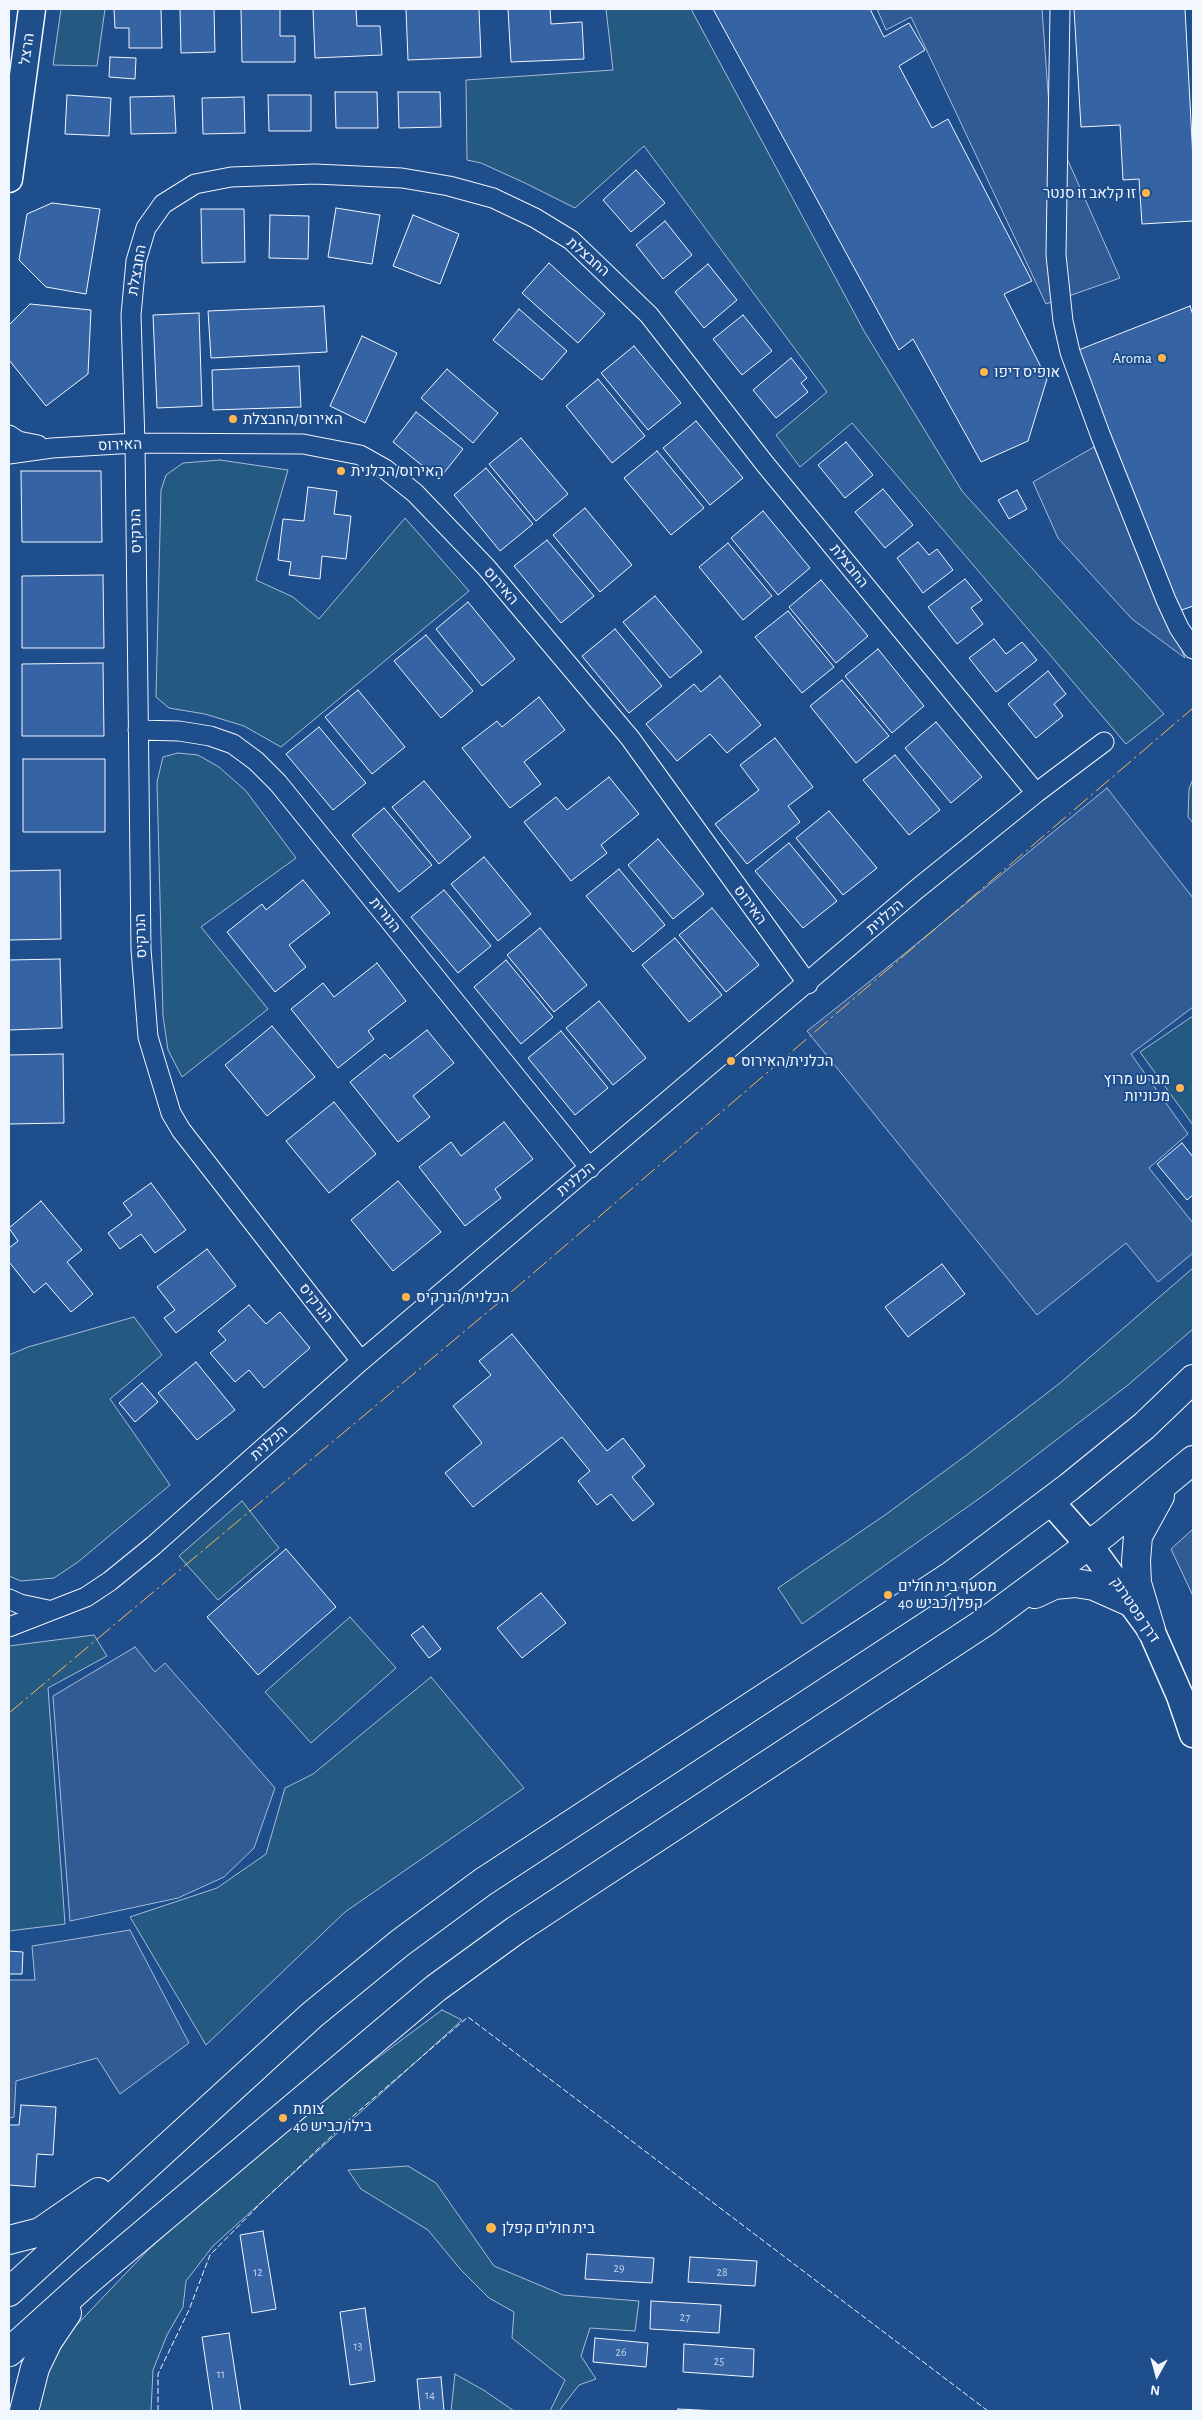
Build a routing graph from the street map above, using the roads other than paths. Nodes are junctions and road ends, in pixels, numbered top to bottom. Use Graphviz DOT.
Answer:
graph roads {
  1 [pos="32,9"];
  2 [pos="1060,9"];
  3 [pos="9,179"];
  4 [pos="9,435"];
  5 [pos="135,443"];
  6 [pos="52,448"];
  7 [pos="9,454"];
  8 [pos="1193,648"];
  9 [pos="138,730"];
  10 [pos="1104,742"];
  11 [pos="1036,793"];
  12 [pos="808,984"];
  13 [pos="590,1168"];
  14 [pos="361,1360"];
  15 [pos="1193,1380"];
  16 [pos="1193,1460"];
  17 [pos="1170,1480"];
  18 [pos="1050,1501"];
  19 [pos="1089,1545"];
  20 [pos="9,1598"];
  21 [pos="1130,1602"];
  22 [pos="1004,1608"];
  23 [pos="48,1610"];
  24 [pos="9,1627"];
  25 [pos="1151,1630"];
  26 [pos="1193,1734"];
  27 [pos="180,2136"];
  28 [pos="9,2240"];
  29 [pos="90,2279"];
  30 [pos="9,2292"];
  31 [pos="9,2352"];
  32 [pos="24,2411"];
  1 -- 3 [label="street, הרצל"];
  2 -- 8 [label="street"];
  4 -- 6 [label="street, האירוס"];
  5 -- 6 [label="street, האירוס"];
  5 -- 9 [label="street, הנרקיס"];
  5 -- 11 [label="street, החבצלת"];
  5 -- 12 [label="street, האירוס"];
  6 -- 7 [label="street, האירוס"];
  9 -- 13 [label="street, הנורית"];
  9 -- 14 [label="street, הנרקיס"];
  10 -- 11 [label="street, הכלנית"];
  11 -- 12 [label="street, הכלנית"];
  12 -- 13 [label="street, הכלנית"];
  13 -- 14 [label="street, הכלנית"];
  14 -- 23 [label="street, הכלנית"];
  15 -- 18 [label="highway"];
  16 -- 17 [label="highway"];
  17 -- 19 [label="highway"];
  17 -- 25 [label="highway"];
  18 -- 19 [label="street, דרך פסטרנק"];
  18 -- 27 [label="highway"];
  19 -- 21 [label="street, דרך פסטרנק"];
  19 -- 22 [label="highway"];
  20 -- 23 [label="street"];
  21 -- 22 [label="highway"];
  21 -- 25 [label="street, דרך פסטרנק"];
  22 -- 29 [label="highway"];
  23 -- 24 [label="street, הכלנית"];
  25 -- 26 [label="street, דרך פסטרנק"];
  27 -- 28 [label="highway"];
  27 -- 30 [label="highway"];
  29 -- 31 [label="highway"];
  29 -- 32 [label="highway"];
}
